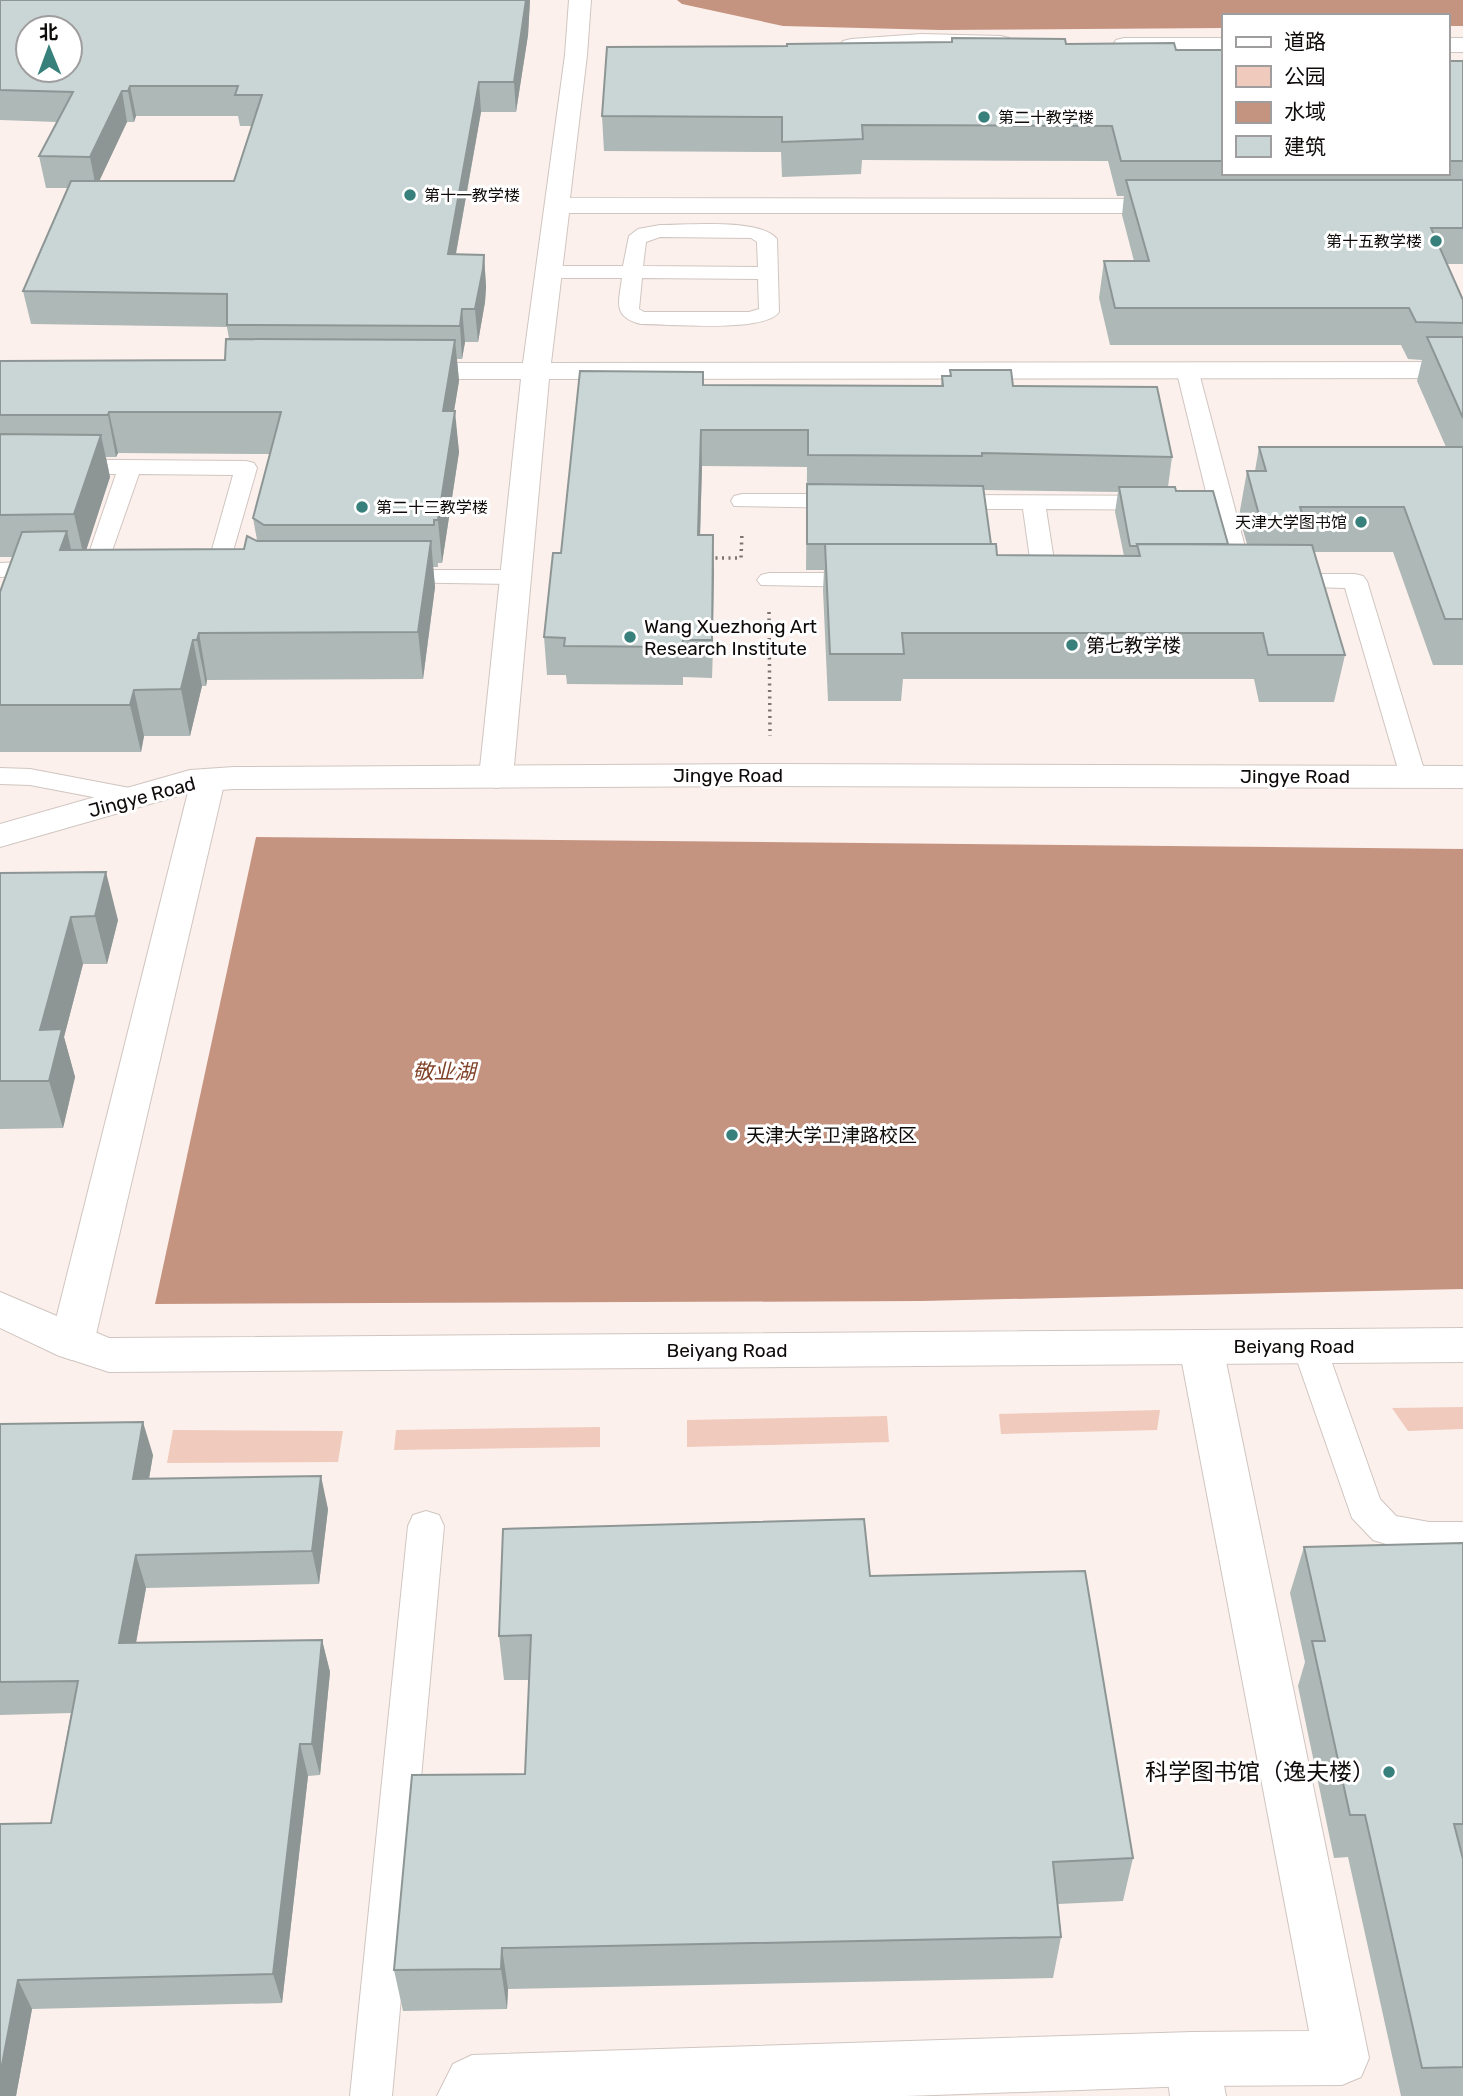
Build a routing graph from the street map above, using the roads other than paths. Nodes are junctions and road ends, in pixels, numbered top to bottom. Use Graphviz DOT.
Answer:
graph roads {
  1 [pos="580,0"];
  2 [pos="1024,43"];
  3 [pos="1102,44"];
  4 [pos="1222,45"];
  5 [pos="824,48"];
  6 [pos="556,205"];
  7 [pos="1198,206"];
  8 [pos="548,272"];
  9 [pos="633,272"];
  10 [pos="769,272"];
  11 [pos="1187,369"];
  12 [pos="1463,370"];
  13 [pos="385,371"];
  14 [pos="536,371"];
  15 [pos="0,466"];
  16 [pos="130,467"];
  17 [pos="742,501"];
  18 [pos="867,501"];
  19 [pos="922,502"];
  20 [pos="1034,502"];
  21 [pos="1220,503"];
  22 [pos="196,553"];
  23 [pos="101,554"];
  24 [pos="128,554"];
  25 [pos="376,577"];
  26 [pos="516,577"];
  27 [pos="1,578"];
  28 [pos="769,580"];
  29 [pos="879,580"];
  30 [pos="1018,580"];
  31 [pos="1045,580"];
  32 [pos="1072,580"];
  33 [pos="1216,581"];
  34 [pos="1242,581"];
  35 [pos="0,776"];
  36 [pos="1413,776"];
  37 [pos="496,777"];
  38 [pos="1463,777"];
  39 [pos="208,780"];
  40 [pos="135,797"];
  41 [pos="0,836"];
  42 [pos="0,1309"];
  43 [pos="72,1343"];
  44 [pos="1463,1345"];
  45 [pos="1309,1346"];
  46 [pos="1201,1347"];
  47 [pos="426,1526"];
  48 [pos="1463,1537"];
  49 [pos="1195,2078"];
  50 [pos="371,2096"];
  51 [pos="465,2096"];
  1 -- 6 [label="street"];
  2 -- 5 [label="street"];
  3 -- 4 [label="street"];
  6 -- 7 [label="street"];
  6 -- 8 [label="street"];
  8 -- 9 [label="lane"];
  8 -- 14 [label="street"];
  9 -- 10 [label="lane"];
  9 -- 10 [label="lane"];
  9 -- 10 [label="lane"];
  11 -- 12 [label="street"];
  11 -- 14 [label="street"];
  11 -- 21 [label="lane"];
  13 -- 14 [label="street"];
  14 -- 26 [label="street"];
  15 -- 16 [label="lane"];
  16 -- 22 [label="lane"];
  16 -- 23 [label="lane"];
  17 -- 18 [label="lane"];
  19 -- 20 [label="lane"];
  20 -- 21 [label="lane"];
  20 -- 31 [label="lane"];
  21 -- 34 [label="lane"];
  23 -- 24 [label="lane"];
  23 -- 27 [label="lane"];
  25 -- 26 [label="lane"];
  26 -- 37 [label="street"];
  28 -- 29 [label="lane"];
  30 -- 31 [label="lane"];
  31 -- 32 [label="lane"];
  33 -- 34 [label="lane"];
  34 -- 36 [label="lane"];
  35 -- 40 [label="lane"];
  36 -- 37 [label="street, Jingye Road"];
  36 -- 38 [label="street, Jingye Road"];
  37 -- 39 [label="street, Jingye Road"];
  39 -- 40 [label="street, Jingye Road"];
  39 -- 43 [label="street"];
  40 -- 41 [label="street, Jingye Road"];
  42 -- 43 [label="street, Beiyang Road"];
  43 -- 46 [label="street, Beiyang Road"];
  44 -- 45 [label="street, Beiyang Road"];
  45 -- 46 [label="street, Beiyang Road"];
  45 -- 48 [label="lane"];
  46 -- 49 [label="street"];
  47 -- 50 [label="lane"];
  49 -- 51 [label="street"];
}
